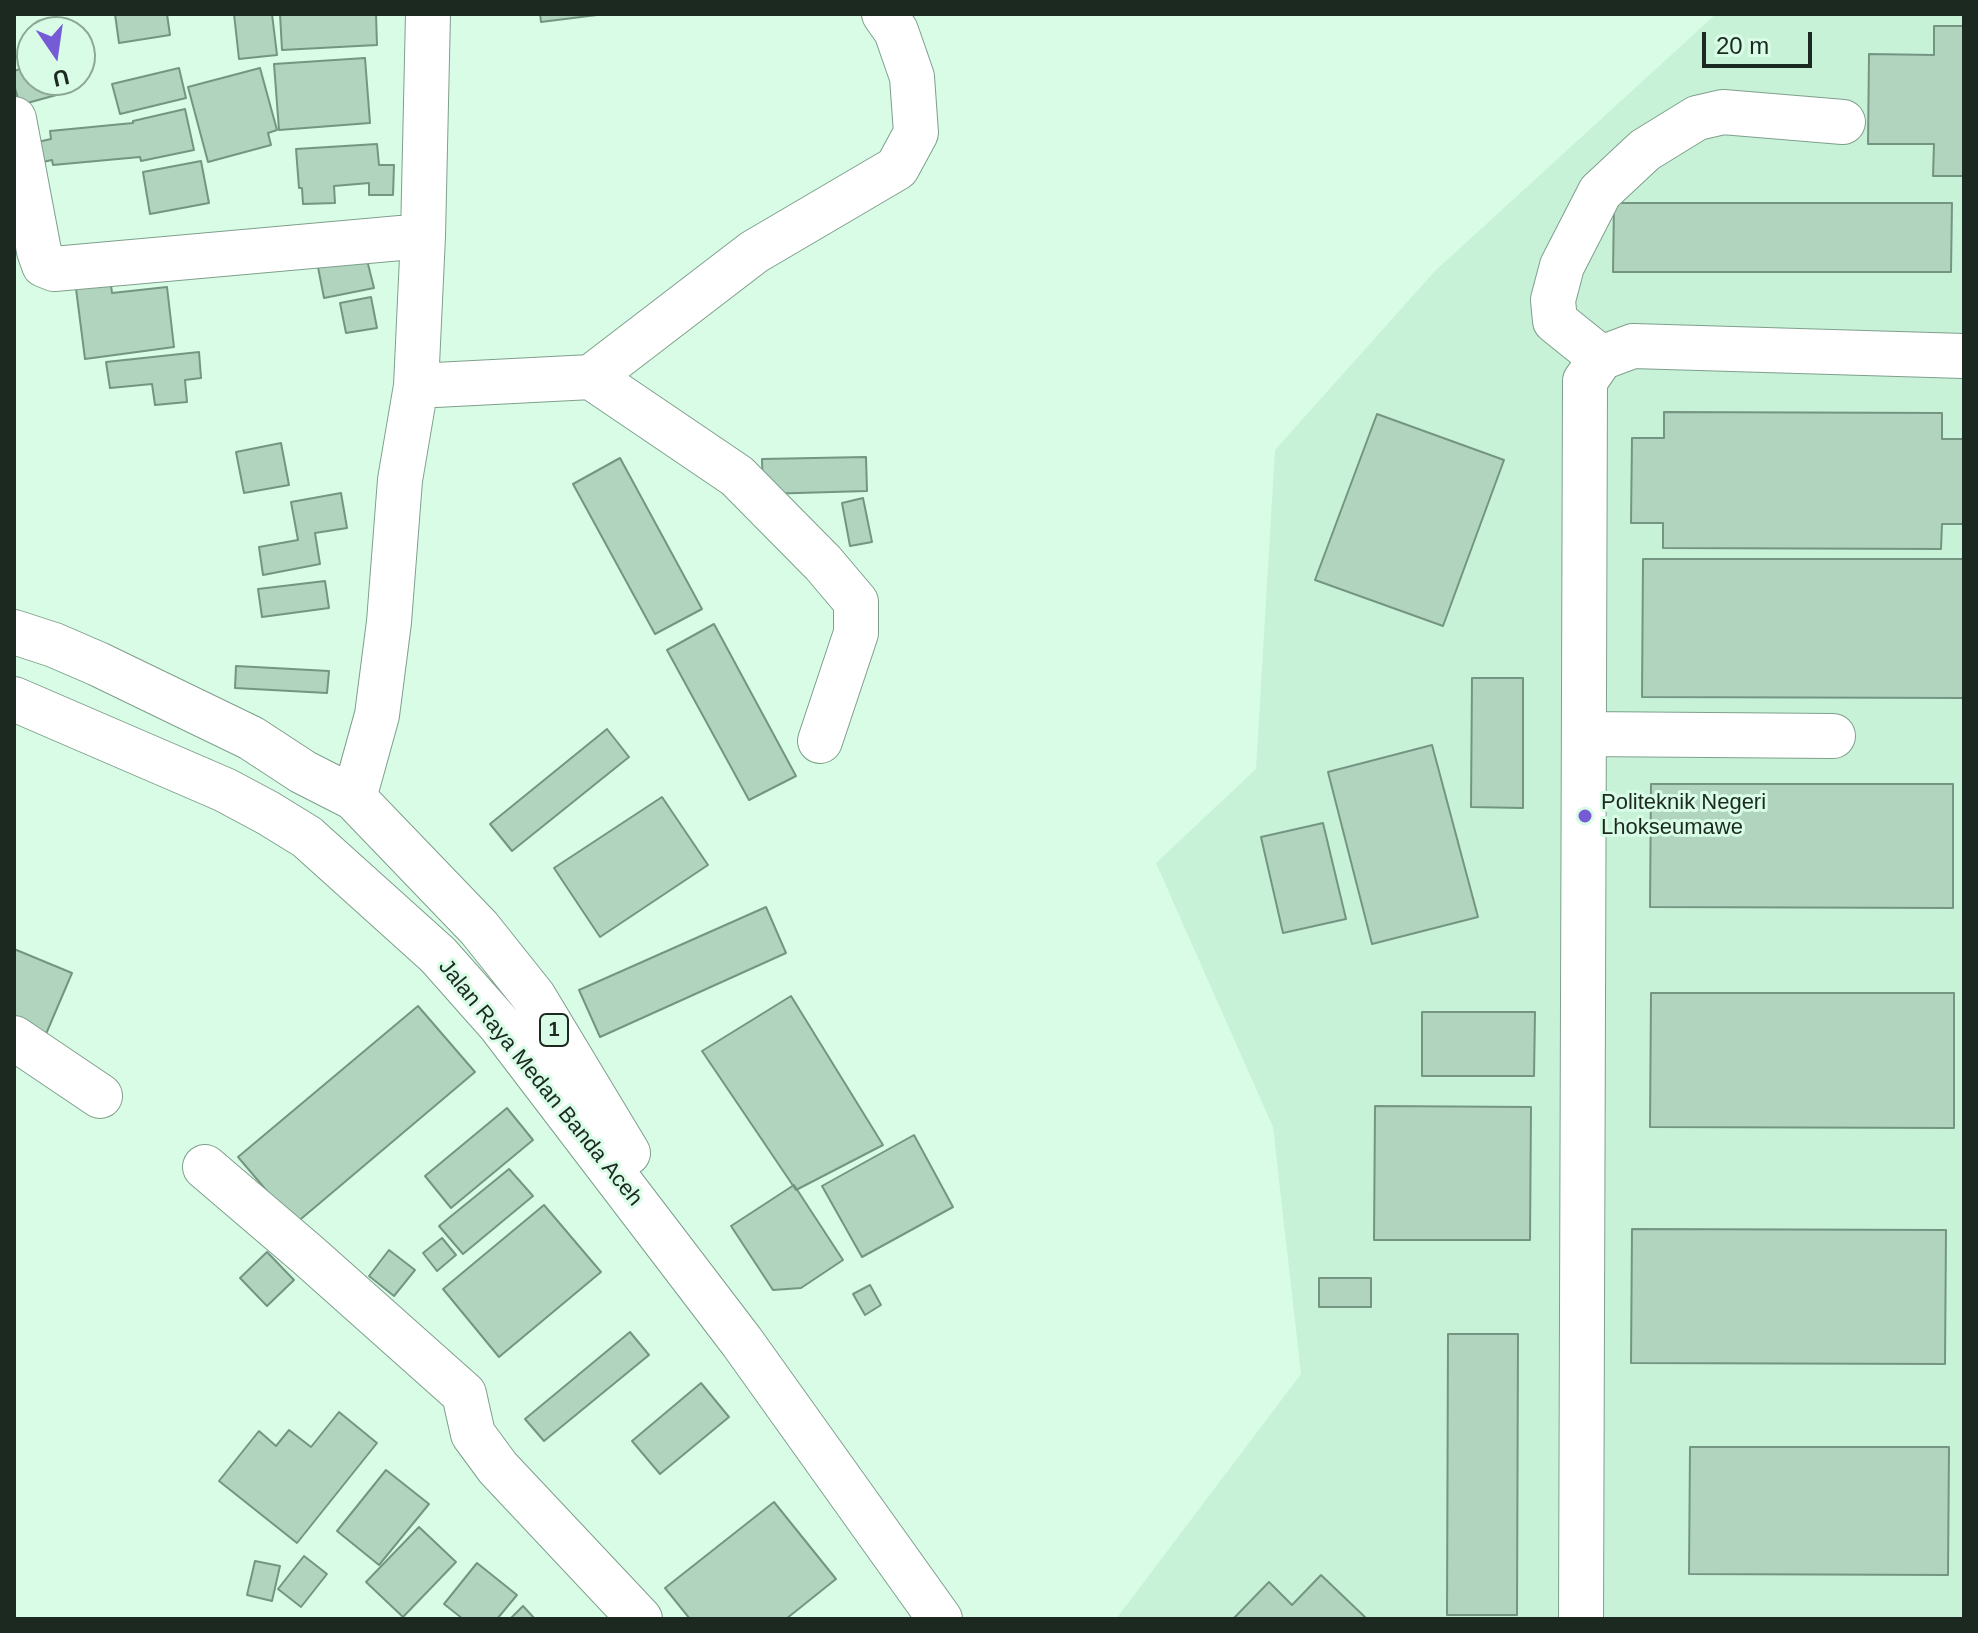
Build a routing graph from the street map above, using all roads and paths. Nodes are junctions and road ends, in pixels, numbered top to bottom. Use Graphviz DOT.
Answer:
graph roads {
  1 [pos="428,14"];
  2 [pos="884,14"];
  3 [pos="14,119"];
  4 [pos="1843,122"];
  5 [pos="423,236"];
  6 [pos="1964,356"];
  7 [pos="1601,358"];
  8 [pos="591,377"];
  9 [pos="416,386"];
  10 [pos="14,632"];
  11 [pos="14,699"];
  12 [pos="1584,734"];
  13 [pos="1833,736"];
  14 [pos="820,741"];
  15 [pos="354,798"];
  16 [pos="14,1038"];
  17 [pos="100,1096"];
  18 [pos="205,1167"];
  19 [pos="742,1342"];
  20 [pos="640,1619"];
  21 [pos="940,1619"];
  22 [pos="1581,1619"];
  1 -- 5 [label="main road"];
  2 -- 8 [label="main road"];
  3 -- 5 [label="main road"];
  4 -- 7 [label="main road"];
  5 -- 9 [label="main road"];
  6 -- 7 [label="main road"];
  7 -- 12 [label="main road"];
  8 -- 9 [label="main road"];
  8 -- 14 [label="main road"];
  9 -- 15 [label="main road"];
  10 -- 15 [label="main road, Jalan Raya Medan Banda Aceh / 1"];
  11 -- 19 [label="main road, Jalan Raya Medan Banda Aceh / 1"];
  12 -- 13 [label="main road"];
  12 -- 22 [label="main road"];
  15 -- 19 [label="main road, Jalan Raya Medan Banda Aceh / 1"];
  16 -- 17 [label="main road"];
  18 -- 20 [label="main road"];
  19 -- 21 [label="main road, Jalan Raya Medan Banda Aceh / 1"];
}
